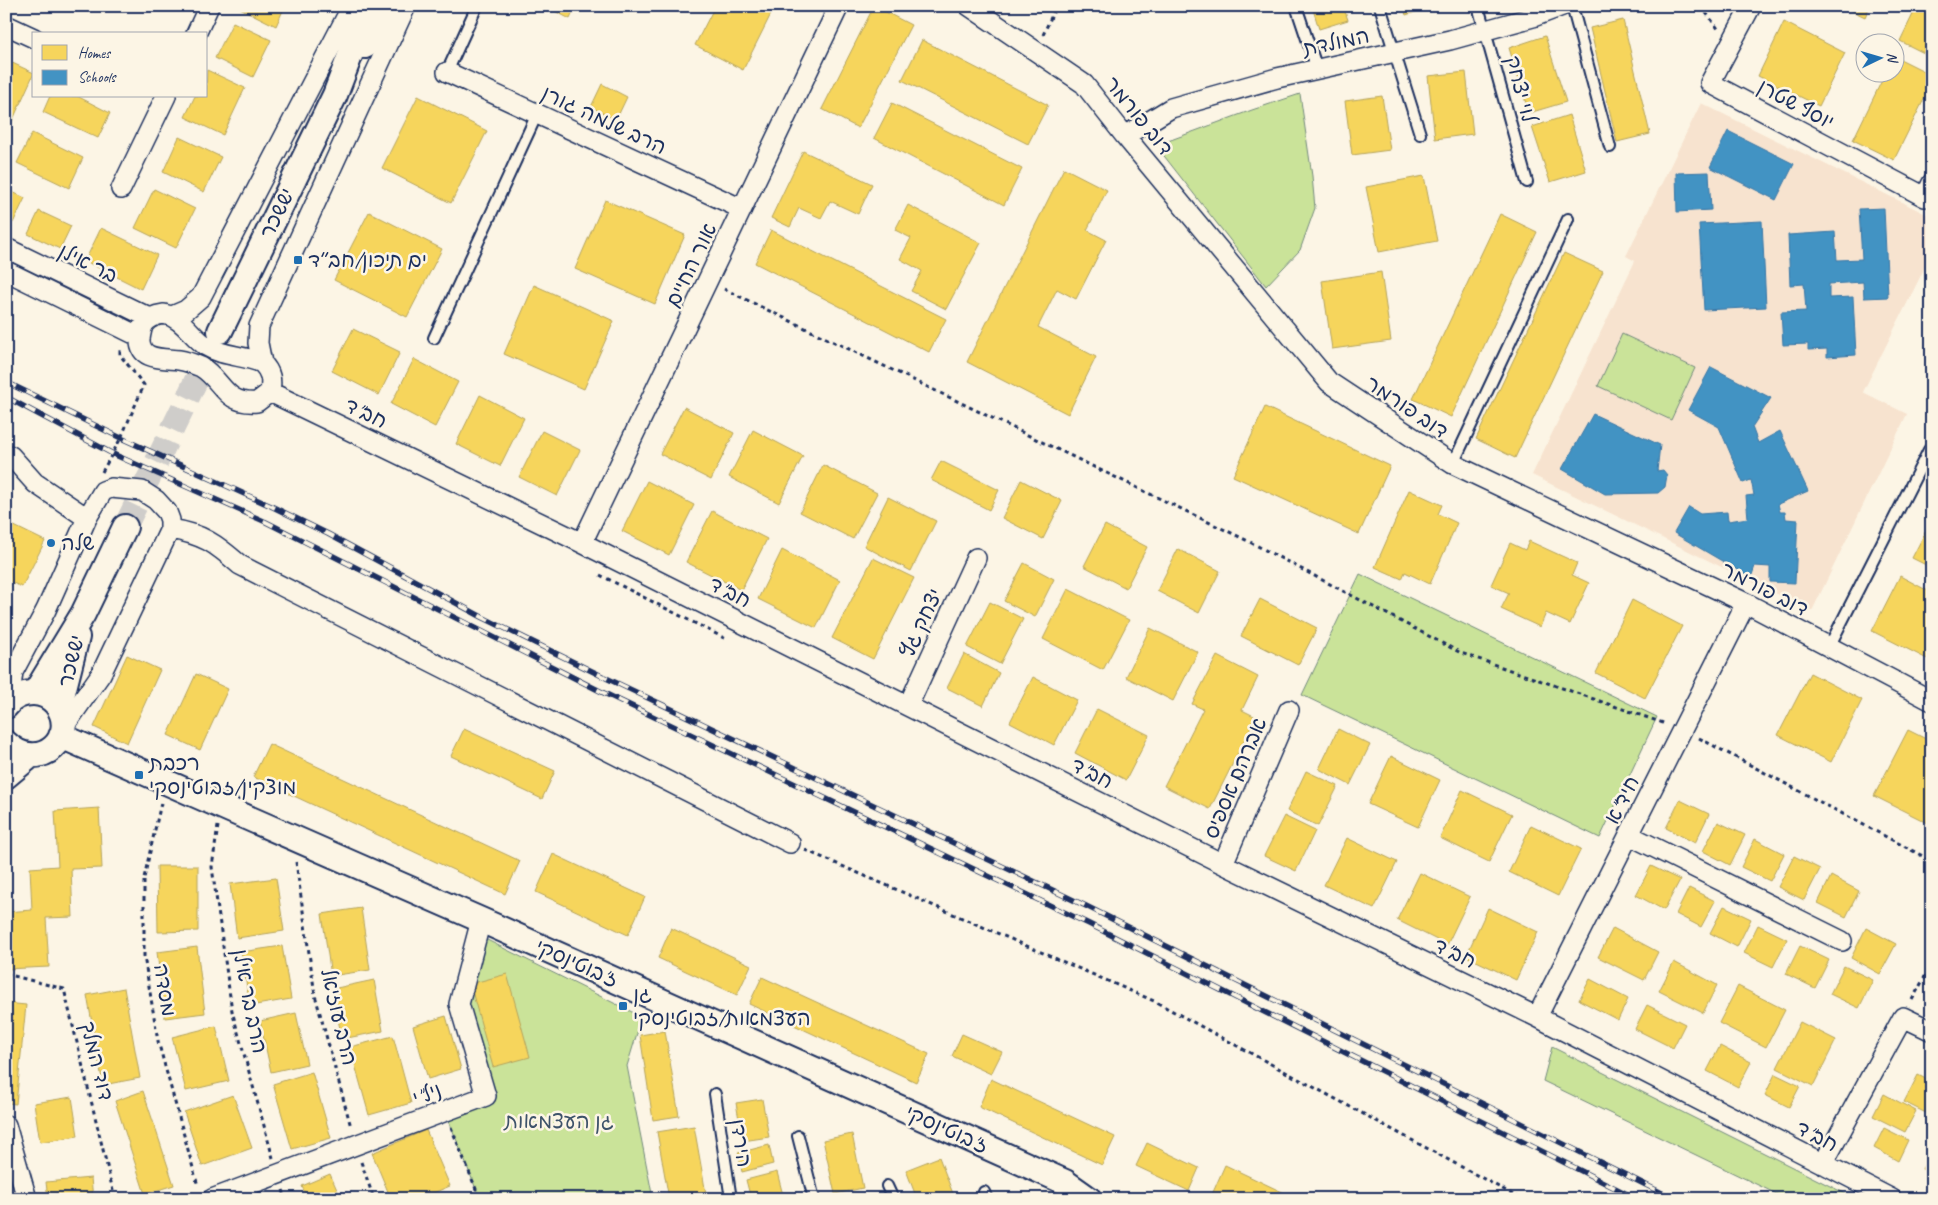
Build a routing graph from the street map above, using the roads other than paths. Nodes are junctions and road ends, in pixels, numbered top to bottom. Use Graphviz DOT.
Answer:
graph roads {
  1 [pos="209,6"];
  2 [pos="352,6"];
  3 [pos="369,6"];
  4 [pos="390,6"];
  5 [pos="406,6"];
  6 [pos="478,6"];
  7 [pos="839,6"];
  8 [pos="969,6"];
  9 [pos="1296,6"];
  10 [pos="1380,6"];
  11 [pos="1478,6"];
  12 [pos="1562,6"];
  13 [pos="1572,6"];
  14 [pos="1750,6"];
  15 [pos="6,25"];
  16 [pos="1486,29"];
  17 [pos="197,32"];
  18 [pos="32,37"];
  19 [pos="1395,52"];
  20 [pos="1317,69"];
  21 [pos="447,72"];
  22 [pos="335,95"];
  23 [pos="163,98"];
  24 [pos="537,114"];
  25 [pos="1420,134"];
  26 [pos="1126,136"];
  27 [pos="1610,147"];
  28 [pos="1527,182"];
  29 [pos="1932,183"];
  30 [pos="121,189"];
  31 [pos="742,209"];
  32 [pos="1568,219"];
  33 [pos="6,248"];
  34 [pos="6,271"];
  35 [pos="172,316"];
  36 [pos="150,318"];
  37 [pos="220,331"];
  38 [pos="140,337"];
  39 [pos="434,338"];
  40 [pos="262,363"];
  41 [pos="270,392"];
  42 [pos="1929,450"];
  43 [pos="6,454"];
  44 [pos="1452,464"];
  45 [pos="87,518"];
  46 [pos="125,527"];
  47 [pos="170,529"];
  48 [pos="582,543"];
  49 [pos="976,558"];
  50 [pos="1746,603"];
  51 [pos="83,614"];
  52 [pos="1829,647"];
  53 [pos="35,693"];
  54 [pos="1932,701"];
  55 [pos="8,704"];
  56 [pos="908,706"];
  57 [pos="1289,710"];
  58 [pos="61,724"];
  59 [pos="6,743"];
  60 [pos="30,756"];
  61 [pos="6,776"];
  62 [pos="1629,835"];
  63 [pos="790,843"];
  64 [pos="1222,864"];
  65 [pos="481,920"];
  66 [pos="1842,941"];
  67 [pos="1537,1017"];
  68 [pos="1932,1032"];
  69 [pos="714,1094"];
  70 [pos="6,1125"];
  71 [pos="798,1136"];
  72 [pos="1823,1164"];
  73 [pos="888,1186"];
  74 [pos="206,1194"];
  75 [pos="27,1199"];
  76 [pos="731,1199"];
  77 [pos="814,1199"];
  78 [pos="893,1199"];
  79 [pos="1089,1199"];
  80 [pos="1892,1199"];
  1 -- 17 [label="street"];
  2 -- 35 [label="street"];
  3 -- 22 [label="street"];
  4 -- 22 [label="street"];
  5 -- 40 [label="street"];
  6 -- 21 [label="lane"];
  7 -- 31 [label="street, אור החיים"];
  8 -- 26 [label="street, דוב פורמר"];
  9 -- 20 [label="lane"];
  10 -- 19 [label="lane"];
  11 -- 16 [label="lane, לוי יצחק"];
  12 -- 16 [label="street, המולדת"];
  13 -- 27 [label="lane"];
  14 -- 29 [label="street, יוסף שטרן"];
  15 -- 18 [label="street"];
  16 -- 19 [label="street, המולדת"];
  16 -- 28 [label="lane, לוי יצחק"];
  19 -- 20 [label="street, המולדת"];
  19 -- 25 [label="lane"];
  20 -- 26 [label="street, המולדת"];
  21 -- 24 [label="street, הרב שלמה גורן"];
  22 -- 37 [label="street, יששכר"];
  23 -- 30 [label="street"];
  24 -- 31 [label="street, הרב שלמה גורן"];
  24 -- 39 [label="lane"];
  26 -- 44 [label="street, דוב פורמר"];
  31 -- 48 [label="street, אור החיים"];
  32 -- 44 [label="lane"];
  33 -- 36 [label="street, בר אילן"];
  34 -- 38 [label="street, בר אילן"];
  35 -- 36 [label="street"];
  35 -- 40 [label="street"];
  36 -- 38 [label="street"];
  38 -- 41 [label="street"];
  40 -- 41 [label="street"];
  41 -- 48 [label="street, חב\"ד"];
  42 -- 52 [label="lane"];
  43 -- 45 [label="street"];
  44 -- 50 [label="street, דוב פורמר"];
  45 -- 47 [label="street"];
  45 -- 55 [label="street"];
  46 -- 51 [label="street, יששכר"];
  47 -- 58 [label="street"];
  47 -- 63 [label="street"];
  48 -- 56 [label="street, חב\"ד"];
  49 -- 56 [label="street, יצחק גץ"];
  50 -- 52 [label="street, דוב פורמר"];
  50 -- 62 [label="street, חיד\"א"];
  51 -- 53 [label="street, יששכר"];
  51 -- 58 [label="street, יששכר"];
  52 -- 54 [label="street, דוב פורמר"];
  53 -- 55 [label="street"];
  53 -- 58 [label="street, ז'בוטינסקי"];
  56 -- 64 [label="street, חב\"ד"];
  57 -- 64 [label="street, אברהם אספיס"];
  58 -- 60 [label="street"];
  58 -- 65 [label="street, ז'בוטינסקי"];
  59 -- 60 [label="street"];
  60 -- 61 [label="street"];
  62 -- 66 [label="street"];
  62 -- 67 [label="street, חיד\"א"];
  64 -- 67 [label="street, חב\"ד"];
  65 -- 74 [label="street, ניל\"י"];
  65 -- 79 [label="street, ז'בוטינסקי"];
  67 -- 72 [label="street, חב\"ד"];
  68 -- 72 [label="street"];
  69 -- 76 [label="lane, הירדן"];
  70 -- 75 [label="street"];
  71 -- 77 [label="lane"];
  72 -- 80 [label="street, חב\"ד"];
  73 -- 78 [label="lane"];
}
